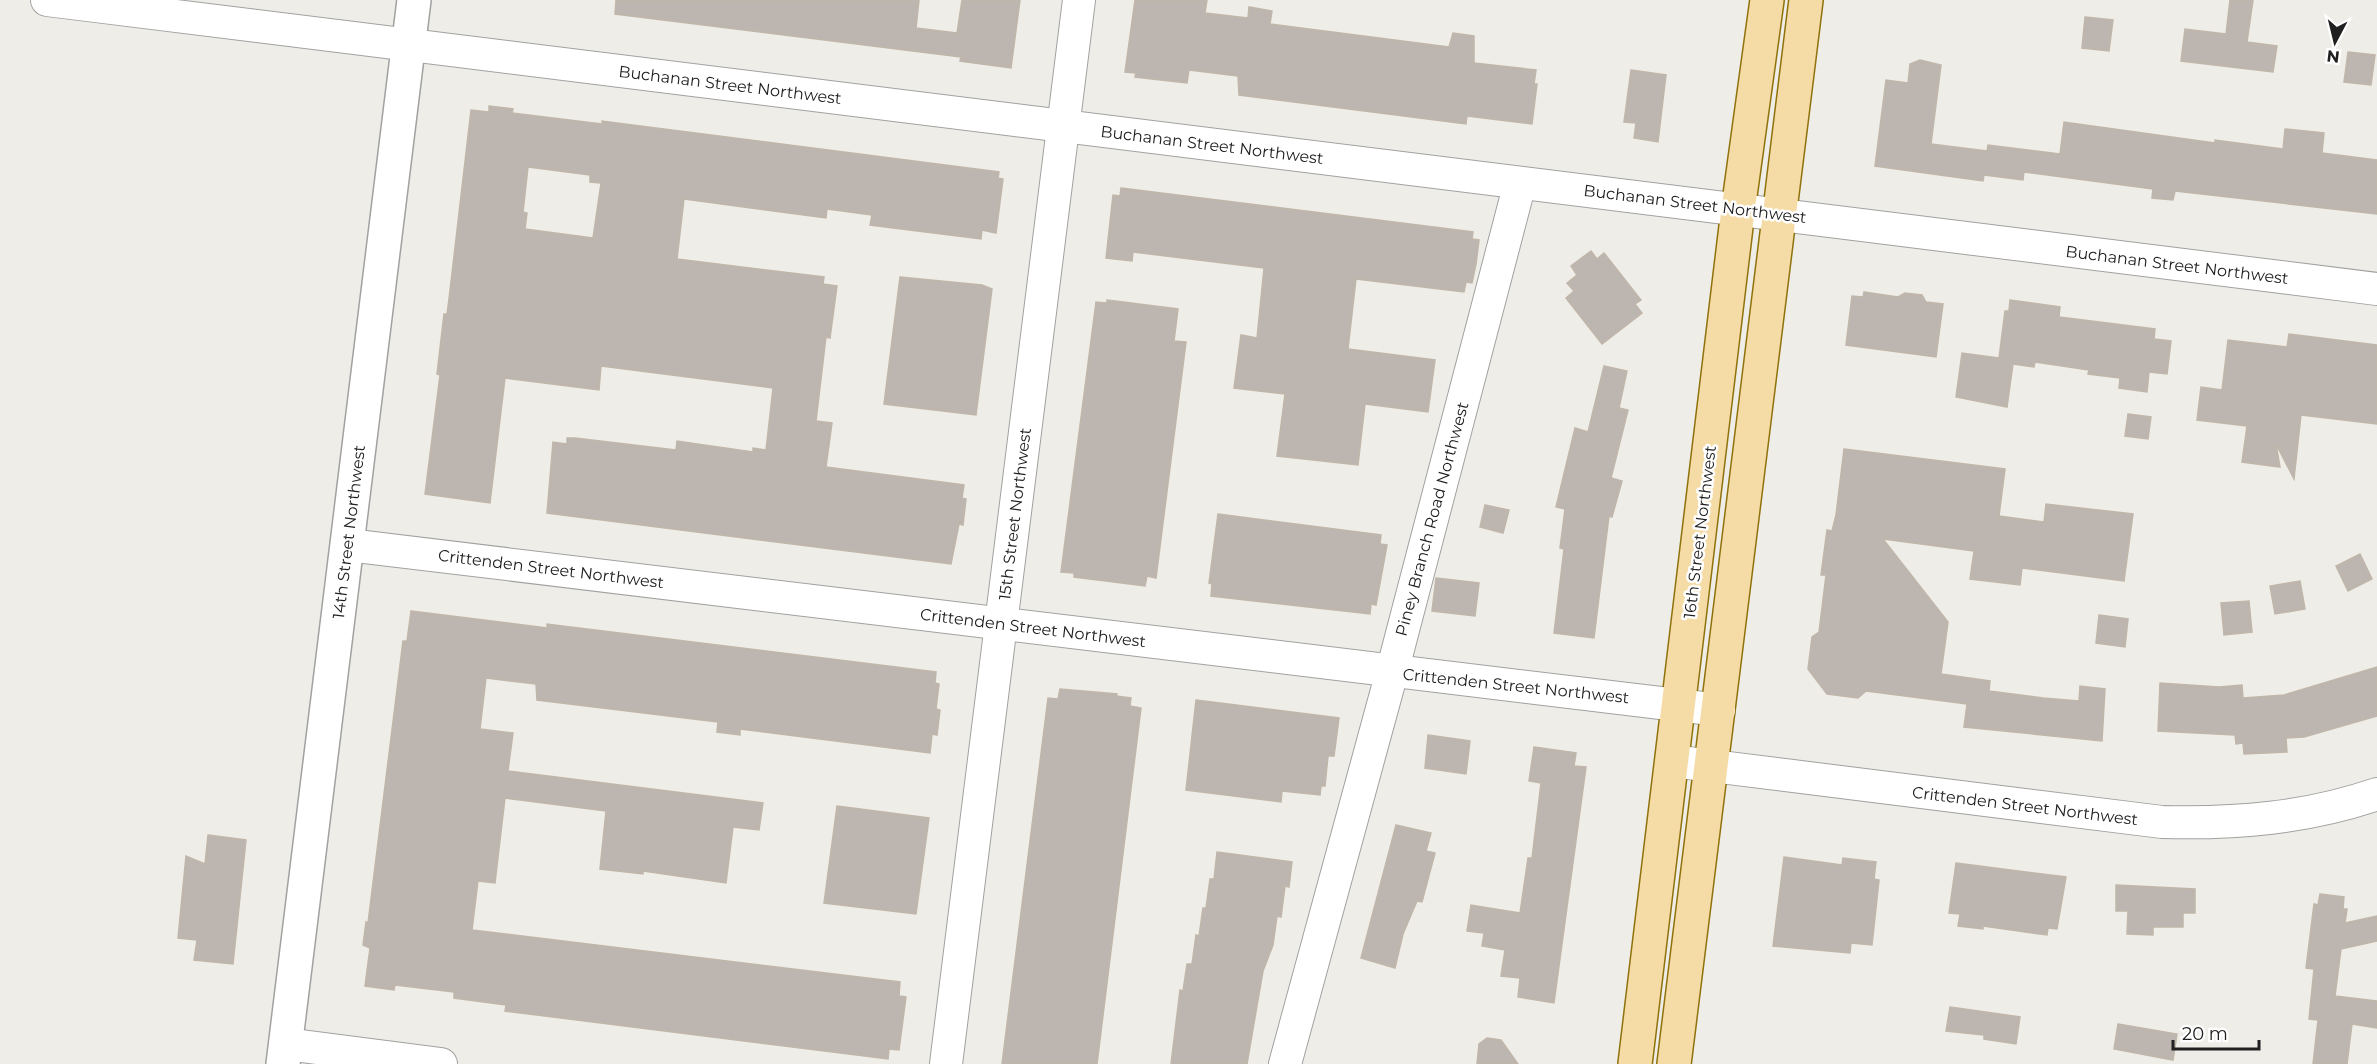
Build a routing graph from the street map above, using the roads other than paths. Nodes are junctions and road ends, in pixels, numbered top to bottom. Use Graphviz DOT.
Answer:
graph roads {
  1 [pos="47,0"];
  2 [pos="414,0"];
  3 [pos="1079,0"];
  4 [pos="1767,0"];
  5 [pos="1806,0"];
  6 [pos="409,44"];
  7 [pos="1063,126"];
  8 [pos="1520,183"];
  9 [pos="1738,210"];
  10 [pos="1778,215"];
  11 [pos="2377,290"];
  12 [pos="348,545"];
  13 [pos="1002,624"];
  14 [pos="1392,672"];
  15 [pos="1680,705"];
  16 [pos="1719,710"];
  17 [pos="1672,761"];
  18 [pos="1712,766"];
  19 [pos="2377,794"];
  20 [pos="284,1054"];
  21 [pos="441,1064"];
  22 [pos="946,1064"];
  23 [pos="1285,1064"];
  24 [pos="1635,1064"];
  25 [pos="1674,1064"];
  1 -- 6 [label="street, Buchanan Street Northwest"];
  2 -- 6 [label="street, 14th Street Northwest"];
  3 -- 7 [label="street, 15th Street Northwest"];
  4 -- 9 [label="main road, 16th Street Northwest"];
  5 -- 10 [label="main road"];
  6 -- 7 [label="street, Buchanan Street Northwest"];
  6 -- 12 [label="street, 14th Street Northwest"];
  7 -- 8 [label="street, Buchanan Street Northwest"];
  7 -- 13 [label="street, 15th Street Northwest"];
  8 -- 9 [label="street, Buchanan Street Northwest"];
  8 -- 14 [label="street, Piney Branch Road Northwest"];
  9 -- 10 [label="street, Buchanan Street Northwest"];
  9 -- 15 [label="main road, 16th Street Northwest"];
  10 -- 11 [label="street, Buchanan Street Northwest"];
  10 -- 16 [label="main road"];
  12 -- 13 [label="street, Crittenden Street Northwest"];
  12 -- 20 [label="street, 14th Street Northwest"];
  13 -- 14 [label="street, Crittenden Street Northwest"];
  13 -- 22 [label="street, 15th Street Northwest"];
  14 -- 15 [label="street, Crittenden Street Northwest"];
  14 -- 23 [label="street, Piney Branch Road Northwest"];
  15 -- 16 [label="street, Crittenden Street Northwest"];
  15 -- 17 [label="main road, 16th Street Northwest"];
  16 -- 18 [label="main road"];
  17 -- 18 [label="street, Crittenden Street Northwest"];
  17 -- 24 [label="main road, 16th Street Northwest"];
  18 -- 19 [label="street, Crittenden Street Northwest"];
  18 -- 25 [label="main road"];
  20 -- 21 [label="street"];
}
